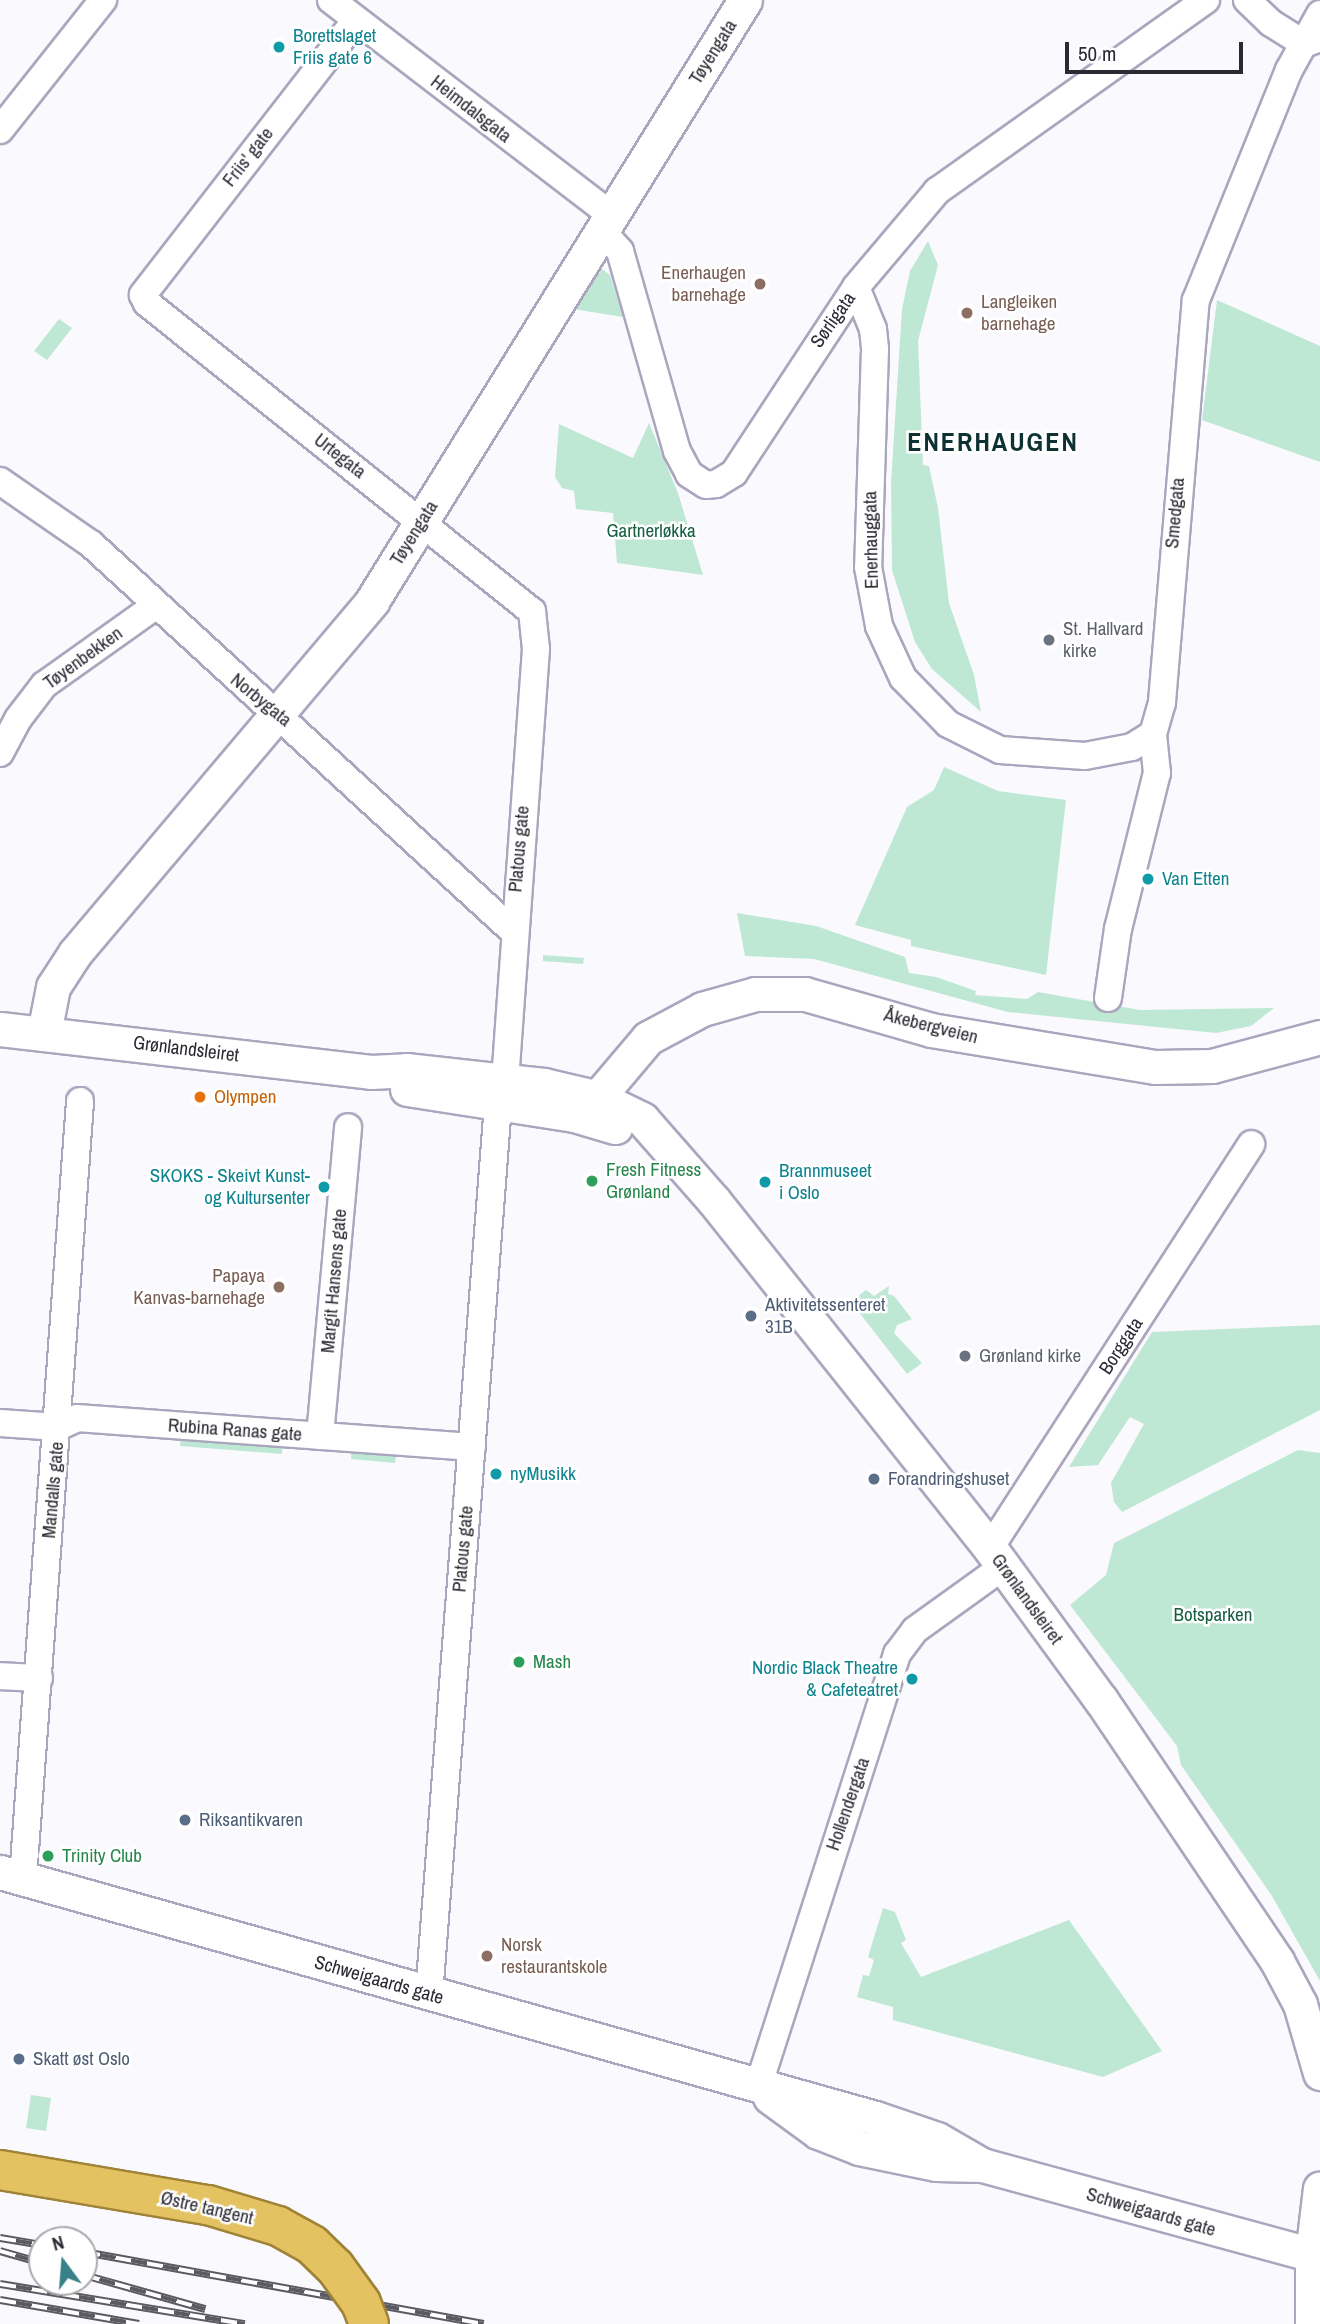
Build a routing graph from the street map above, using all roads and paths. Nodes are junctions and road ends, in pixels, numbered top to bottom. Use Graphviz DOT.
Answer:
graph roads {
  1 [pos="103,0"];
  2 [pos="331,0"];
  3 [pos="745,0"];
  4 [pos="1206,0"];
  5 [pos="1247,0"];
  6 [pos="1320,14"];
  7 [pos="356,20"];
  8 [pos="1312,41"];
  9 [pos="0,130"];
  10 [pos="607,223"];
  11 [pos="856,287"];
  12 [pos="143,295"];
  13 [pos="0,481"];
  14 [pos="422,521"];
  15 [pos="155,606"];
  16 [pos="535,618"];
  17 [pos="278,713"];
  18 [pos="1153,734"];
  19 [pos="0,753"];
  20 [pos="512,930"];
  21 [pos="1108,998"];
  22 [pos="0,1029"];
  23 [pos="44,1033"];
  24 [pos="1320,1037"];
  25 [pos="501,1092"];
  26 [pos="80,1101"];
  27 [pos="597,1108"];
  28 [pos="348,1127"];
  29 [pos="1251,1144"];
  30 [pos="0,1423"];
  31 [pos="58,1427"];
  32 [pos="320,1436"];
  33 [pos="471,1447"];
  34 [pos="997,1557"];
  35 [pos="0,1676"];
  36 [pos="38,1678"];
  37 [pos="11,1875"];
  38 [pos="429,1995"];
  39 [pos="1320,2073"];
  40 [pos="758,2087"];
  41 [pos="0,2170"];
  42 [pos="1320,2188"];
  43 [pos="1316,2256"];
  44 [pos="369,2324"];
  45 [pos="1312,2324"];
  1 -- 9 [label="street"];
  2 -- 7 [label="street, Heimdalsgata"];
  3 -- 10 [label="street, Tøyengata"];
  4 -- 11 [label="street, Sørligata"];
  5 -- 8 [label="street"];
  6 -- 8 [label="street"];
  7 -- 10 [label="street, Heimdalsgata"];
  7 -- 12 [label="street, Friis' gate"];
  8 -- 18 [label="street, Smedgata"];
  10 -- 11 [label="street, Sørligata"];
  10 -- 14 [label="street, Tøyengata"];
  11 -- 18 [label="street, Enerhauggata"];
  12 -- 14 [label="street, Urtegata"];
  13 -- 15 [label="street, Norbygata"];
  14 -- 16 [label="street, Urtegata"];
  14 -- 17 [label="street, Tøyengata"];
  15 -- 17 [label="street, Norbygata"];
  15 -- 19 [label="street, Tøyenbekken"];
  16 -- 20 [label="street, Platous gate"];
  17 -- 20 [label="street, Norbygata"];
  17 -- 23 [label="street, Tøyengata"];
  18 -- 21 [label="street, Smedgata"];
  20 -- 25 [label="street, Platous gate"];
  22 -- 23 [label="street, Grønlandsleiret"];
  23 -- 25 [label="street, Grønlandsleiret"];
  24 -- 27 [label="street, Åkebergveien"];
  25 -- 27 [label="street, Grønlandsleiret"];
  25 -- 33 [label="street, Platous gate"];
  26 -- 31 [label="street, Mandalls gate"];
  27 -- 34 [label="street, Grønlandsleiret"];
  28 -- 32 [label="street, Margit Hansens gate"];
  29 -- 34 [label="street, Borggata"];
  30 -- 31 [label="street, Rubina Ranas gate"];
  31 -- 32 [label="street, Rubina Ranas gate"];
  31 -- 36 [label="street, Mandalls gate"];
  32 -- 33 [label="street, Rubina Ranas gate"];
  33 -- 38 [label="street, Platous gate"];
  34 -- 39 [label="street, Grønlandsleiret"];
  34 -- 40 [label="street, Hollendergata"];
  35 -- 36 [label="street"];
  36 -- 37 [label="street, Mandalls gate"];
  37 -- 38 [label="street, Schweigaards gate"];
  38 -- 40 [label="street, Schweigaards gate"];
  40 -- 43 [label="street, Schweigaards gate"];
  41 -- 44 [label="highway, Østre tangent, bridge"];
  42 -- 43 [label="street"];
  43 -- 45 [label="street"];
}
